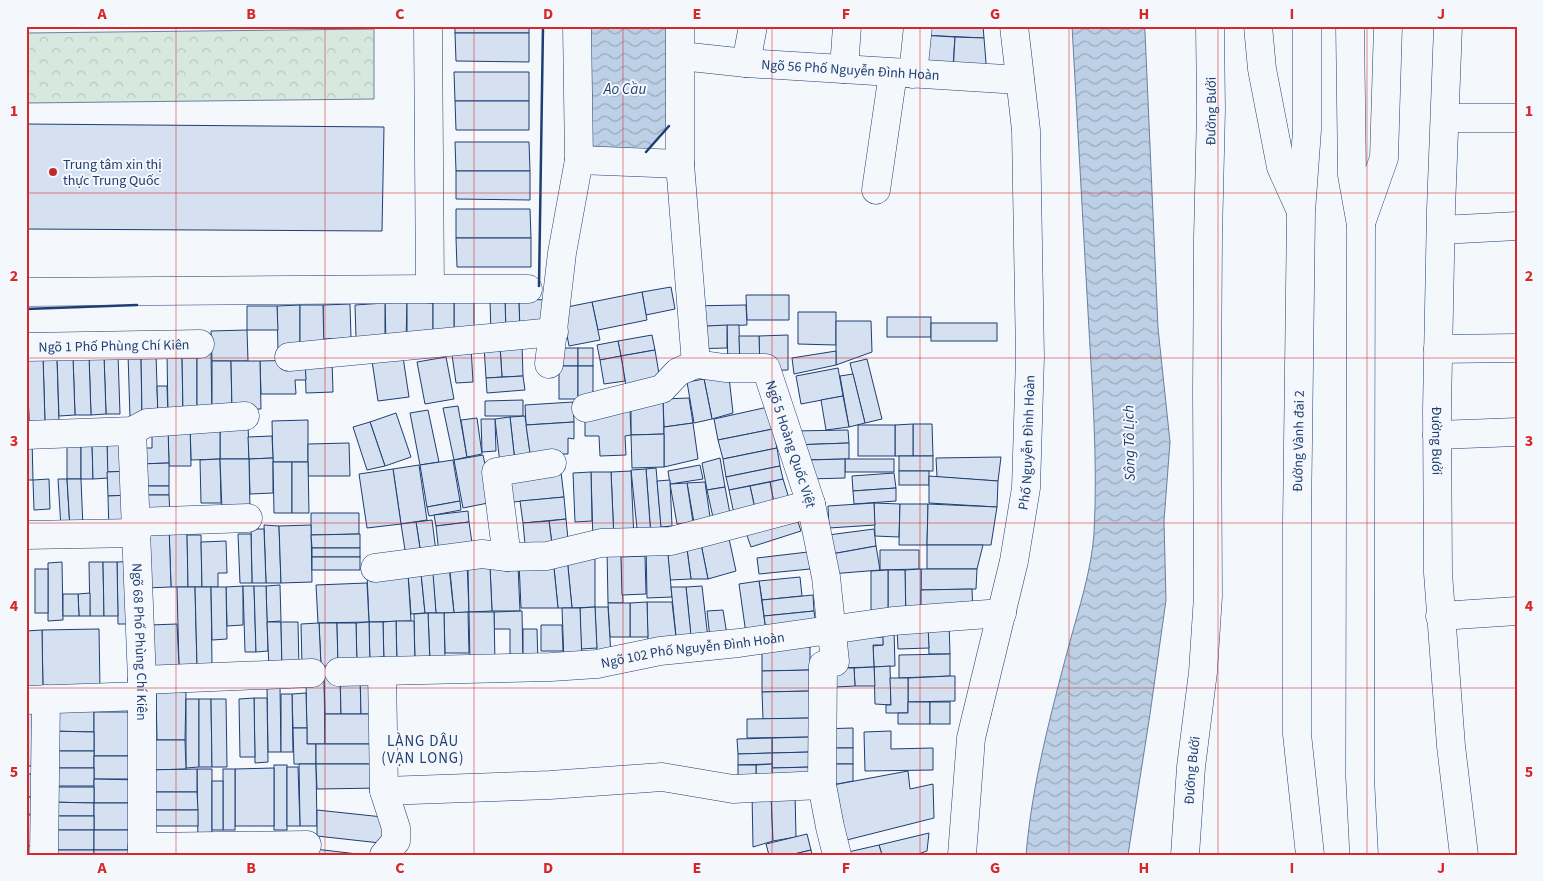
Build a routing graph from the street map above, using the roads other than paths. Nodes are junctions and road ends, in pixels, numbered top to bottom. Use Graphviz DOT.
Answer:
graph roads {
  1 [pos="428,26"];
  2 [pos="577,26"];
  3 [pos="680,26"];
  4 [pos="753,26"];
  5 [pos="847,26"];
  6 [pos="918,26"];
  7 [pos="1014,26"];
  8 [pos="1210,26"];
  9 [pos="1258,26"];
  10 [pos="1307,26"];
  11 [pos="1350,26"];
  12 [pos="1388,26"];
  13 [pos="1448,26"];
  14 [pos="681,56"];
  15 [pos="746,63"];
  16 [pos="844,70"];
  17 [pos="903,73"];
  18 [pos="1020,80"];
  19 [pos="1445,118"];
  20 [pos="1517,118"];
  21 [pos="579,160"];
  22 [pos="680,164"];
  23 [pos="876,190"];
  24 [pos="1301,212"];
  25 [pos="1360,225"];
  26 [pos="1517,226"];
  27 [pos="1441,230"];
  28 [pos="430,289"];
  29 [pos="528,289"];
  30 [pos="26,292"];
  31 [pos="554,332"];
  32 [pos="200,344"];
  33 [pos="26,347"];
  34 [pos="1517,348"];
  35 [pos="1438,349"];
  36 [pos="289,356"];
  37 [pos="549,364"];
  38 [pos="696,364"];
  39 [pos="586,408"];
  40 [pos="245,416"];
  41 [pos="132,430"];
  42 [pos="1517,432"];
  43 [pos="26,435"];
  44 [pos="1437,435"];
  45 [pos="552,463"];
  46 [pos="811,504"];
  47 [pos="248,518"];
  48 [pos="136,528"];
  49 [pos="26,535"];
  50 [pos="507,557"];
  51 [pos="375,568"];
  52 [pos="1517,611"];
  53 [pos="1002,613"];
  54 [pos="1440,616"];
  55 [pos="832,631"];
  56 [pos="382,671"];
  57 [pos="339,672"];
  58 [pos="312,673"];
  59 [pos="142,688"];
  60 [pos="36,700"];
  61 [pos="1297,734"];
  62 [pos="1360,777"];
  63 [pos="822,784"];
  64 [pos="384,791"];
  65 [pos="307,845"];
  66 [pos="142,851"];
  67 [pos="44,855"];
  68 [pos="384,855"];
  69 [pos="837,855"];
  70 [pos="962,855"];
  71 [pos="1185,855"];
  72 [pos="1293,855"];
  73 [pos="1310,855"];
  74 [pos="1364,855"];
  75 [pos="1381,855"];
  76 [pos="1464,855"];
  1 -- 28 [label="main road"];
  2 -- 21 [label="main road"];
  3 -- 14 [label="main road"];
  4 -- 15 [label="main road"];
  5 -- 16 [label="main road"];
  6 -- 17 [label="main road"];
  7 -- 18 [label="main road, Phố Nguyễn Đình Hoàn"];
  8 -- 71 [label="main road, Đường Bưởi"];
  9 -- 24 [label="main road"];
  10 -- 24 [label="main road, Đường Vành đai 2"];
  11 -- 25 [label="main road"];
  12 -- 25 [label="main road"];
  13 -- 19 [label="main road, Đường Bưởi"];
  14 -- 15 [label="main road, Ngõ 56 Phố Nguyễn Đình Hoàn"];
  14 -- 22 [label="main road"];
  15 -- 16 [label="main road, Ngõ 56 Phố Nguyễn Đình Hoàn"];
  16 -- 17 [label="main road, Ngõ 56 Phố Nguyễn Đình Hoàn"];
  17 -- 18 [label="main road, Ngõ 56 Phố Nguyễn Đình Hoàn"];
  17 -- 23 [label="main road"];
  18 -- 53 [label="main road, Phố Nguyễn Đình Hoàn"];
  19 -- 20 [label="main road"];
  19 -- 27 [label="main road, Đường Bưởi"];
  21 -- 22 [label="main road"];
  21 -- 31 [label="main road"];
  22 -- 38 [label="main road"];
  24 -- 61 [label="main road, Đường Vành đai 2"];
  25 -- 62 [label="main road"];
  26 -- 27 [label="main road"];
  27 -- 35 [label="main road, Đường Bưởi"];
  28 -- 29 [label="main road"];
  28 -- 30 [label="main road"];
  31 -- 36 [label="main road"];
  31 -- 37 [label="main road"];
  32 -- 33 [label="main road, Ngõ 1 Phố Phùng Chí Kiên"];
  34 -- 35 [label="main road"];
  35 -- 44 [label="main road, Đường Bưởi"];
  38 -- 39 [label="main road"];
  38 -- 46 [label="main road, Ngõ 5 Hoàng Quốc Việt"];
  40 -- 41 [label="main road"];
  41 -- 43 [label="main road"];
  41 -- 48 [label="main road, Ngõ 68 Phố Phùng Chí Kiên"];
  42 -- 44 [label="main road"];
  44 -- 54 [label="main road, Đường Bưởi"];
  45 -- 50 [label="main road"];
  46 -- 50 [label="main road"];
  46 -- 55 [label="main road, Ngõ 5 Hoàng Quốc Việt"];
  47 -- 48 [label="main road"];
  48 -- 49 [label="main road"];
  48 -- 59 [label="main road, Ngõ 68 Phố Phùng Chí Kiên"];
  50 -- 51 [label="main road"];
  52 -- 54 [label="main road"];
  53 -- 55 [label="main road, Ngõ 102 Phố Nguyễn Đình Hoàn"];
  53 -- 70 [label="main road, Phố Nguyễn Đình Hoàn"];
  54 -- 76 [label="main road, Đường Bưởi"];
  55 -- 56 [label="main road, Ngõ 102 Phố Nguyễn Đình Hoàn"];
  55 -- 63 [label="main road, Ngõ 5 Hoàng Quốc Việt"];
  56 -- 57 [label="main road, Ngõ 102 Phố Nguyễn Đình Hoàn"];
  56 -- 64 [label="main road"];
  58 -- 59 [label="main road"];
  59 -- 60 [label="main road"];
  59 -- 66 [label="main road, Ngõ 68 Phố Phùng Chí Kiên"];
  60 -- 67 [label="main road"];
  61 -- 72 [label="main road"];
  61 -- 73 [label="main road, Đường Vành đai 2"];
  62 -- 74 [label="main road"];
  62 -- 75 [label="main road"];
  63 -- 64 [label="main road"];
  63 -- 69 [label="main road, Ngõ 5 Hoàng Quốc Việt"];
  64 -- 68 [label="main road"];
  65 -- 66 [label="main road"];
}
